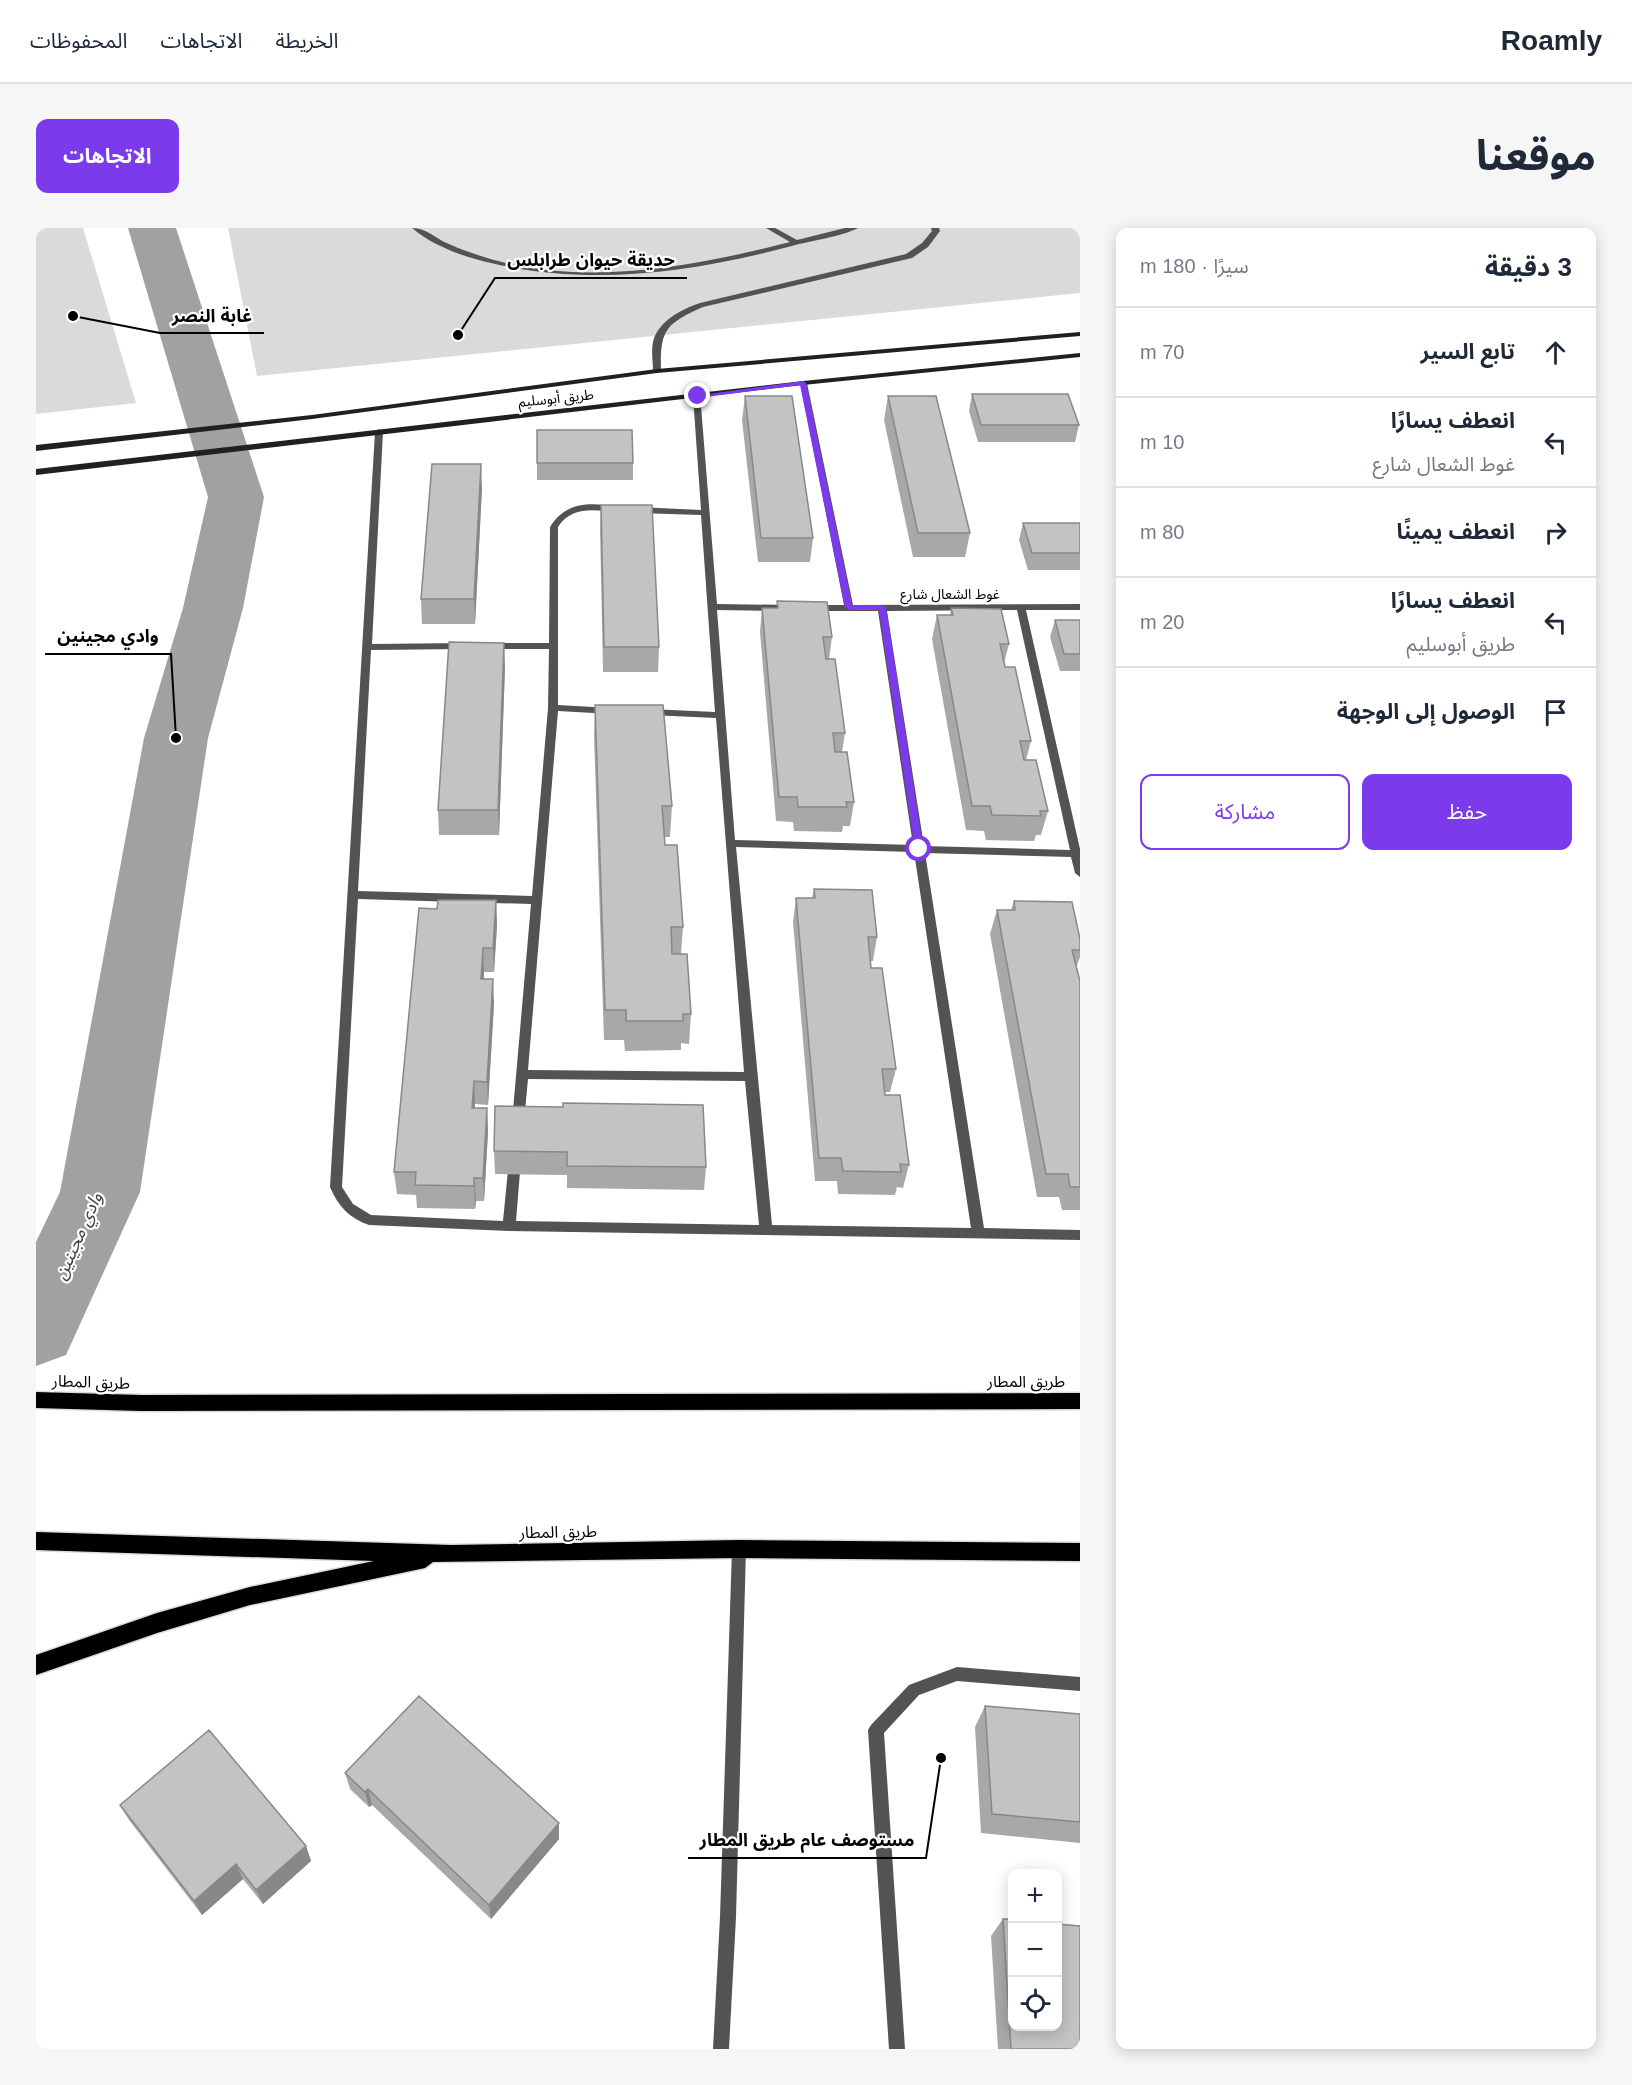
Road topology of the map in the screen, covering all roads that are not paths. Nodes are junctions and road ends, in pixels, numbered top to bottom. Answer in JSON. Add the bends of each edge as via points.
{"nodes":[{"id":1,"x":416,"y":228,"type":"edge"},
{"id":2,"x":770,"y":228,"type":"edge"},
{"id":3,"x":854,"y":228,"type":"edge"},
{"id":4,"x":935,"y":228,"type":"edge"},
{"id":5,"x":795,"y":242,"type":"junction"},
{"id":6,"x":1080,"y":334,"type":"edge"},
{"id":7,"x":1080,"y":355,"type":"edge"},
{"id":8,"x":657,"y":371,"type":"junction"},
{"id":9,"x":803,"y":383,"type":"junction"},
{"id":10,"x":698,"y":396,"type":"junction"},
{"id":11,"x":379,"y":432,"type":"junction"},
{"id":12,"x":36,"y":448,"type":"edge"},
{"id":13,"x":36,"y":472,"type":"edge"},
{"id":14,"x":706,"y":513,"type":"junction"},
{"id":15,"x":713,"y":607,"type":"junction"},
{"id":16,"x":882,"y":607,"type":"junction"},
{"id":17,"x":849,"y":608,"type":"junction"},
{"id":18,"x":1021,"y":608,"type":"junction"},
{"id":19,"x":1080,"y":608,"type":"edge"},
{"id":20,"x":553,"y":646,"type":"junction"},
{"id":21,"x":367,"y":647,"type":"junction"},
{"id":22,"x":553,"y":708,"type":"junction"},
{"id":23,"x":620,"y":711,"type":"edge"},
{"id":24,"x":642,"y":712,"type":"edge"},
{"id":25,"x":721,"y":715,"type":"junction"},
{"id":26,"x":730,"y":843,"type":"junction"},
{"id":27,"x":919,"y":849,"type":"junction"},
{"id":28,"x":1076,"y":854,"type":"junction"},
{"id":29,"x":1080,"y":873,"type":"edge"},
{"id":30,"x":353,"y":895,"type":"junction"},
{"id":31,"x":537,"y":900,"type":"junction"},
{"id":32,"x":522,"y":1074,"type":"junction"},
{"id":33,"x":749,"y":1077,"type":"junction"},
{"id":34,"x":509,"y":1226,"type":"junction"},
{"id":35,"x":766,"y":1230,"type":"junction"},
{"id":36,"x":978,"y":1233,"type":"junction"},
{"id":37,"x":1080,"y":1235,"type":"edge"},
{"id":38,"x":36,"y":1400,"type":"edge"},
{"id":39,"x":1080,"y":1401,"type":"edge"},
{"id":40,"x":45,"y":1541,"type":"edge"},
{"id":41,"x":739,"y":1548,"type":"junction"},
{"id":42,"x":1080,"y":1552,"type":"edge"},
{"id":43,"x":451,"y":1554,"type":"junction"},
{"id":44,"x":36,"y":1665,"type":"edge"},
{"id":45,"x":1080,"y":1684,"type":"edge"},
{"id":46,"x":721,"y":2049,"type":"edge"},
{"id":47,"x":897,"y":2049,"type":"edge"}],
"edges":[{"from":1,"to":5,"type":"street","via":[[431,239],[485,260],[541,272],[695,266]]},
{"from":2,"to":5,"type":"street"},
{"from":3,"to":5,"type":"street"},
{"from":4,"to":8,"type":"street","via":[[926,245],[909,256],[681,313],[656,341]]},
{"from":6,"to":8,"type":"main road","name":"طريق أبوسليم"},
{"from":7,"to":9,"type":"main road","name":"طريق أبوسليم"},
{"from":8,"to":12,"type":"main road","name":"طريق أبوسليم","via":[[312,417]]},
{"from":9,"to":10,"type":"main road","name":"طريق أبوسليم"},
{"from":9,"to":17,"type":"street"},
{"from":10,"to":11,"type":"main road","name":"طريق أبوسليم"},
{"from":10,"to":14,"type":"street"},
{"from":11,"to":13,"type":"main road","name":"طريق أبوسليم"},
{"from":11,"to":21,"type":"street"},
{"from":14,"to":15,"type":"street"},
{"from":14,"to":20,"type":"street","via":[[577,507],[559,516],[554,527]]},
{"from":15,"to":17,"type":"street","name":"غوط الشعال شارع"},
{"from":15,"to":25,"type":"street"},
{"from":16,"to":17,"type":"street","name":"غوط الشعال شارع"},
{"from":16,"to":18,"type":"street","name":"غوط الشعال شارع"},
{"from":16,"to":27,"type":"street"},
{"from":18,"to":19,"type":"street","name":"غوط الشعال شارع"},
{"from":18,"to":28,"type":"street"},
{"from":20,"to":21,"type":"street"},
{"from":20,"to":22,"type":"street"},
{"from":21,"to":30,"type":"street"},
{"from":22,"to":23,"type":"street"},
{"from":22,"to":31,"type":"street"},
{"from":24,"to":25,"type":"street"},
{"from":25,"to":26,"type":"street"},
{"from":26,"to":27,"type":"street"},
{"from":26,"to":33,"type":"street"},
{"from":27,"to":28,"type":"street"},
{"from":27,"to":36,"type":"street"},
{"from":28,"to":29,"type":"street"},
{"from":30,"to":31,"type":"street"},
{"from":30,"to":34,"type":"street","via":[[336,1188],[341,1202],[369,1220]]},
{"from":31,"to":32,"type":"street"},
{"from":32,"to":33,"type":"street"},
{"from":32,"to":34,"type":"street"},
{"from":33,"to":35,"type":"street"},
{"from":34,"to":35,"type":"street"},
{"from":35,"to":36,"type":"street"},
{"from":36,"to":37,"type":"street"},
{"from":38,"to":39,"type":"highway","name":"طريق المطار"},
{"from":40,"to":43,"type":"highway","name":"طريق المطار"},
{"from":41,"to":42,"type":"highway","name":"طريق المطار"},
{"from":41,"to":43,"type":"highway","name":"طريق المطار"},
{"from":41,"to":46,"type":"street"},
{"from":43,"to":44,"type":"highway","via":[[250,1596]]},
{"from":45,"to":47,"type":"street","via":[[957,1674],[914,1690],[876,1730]]}]}
